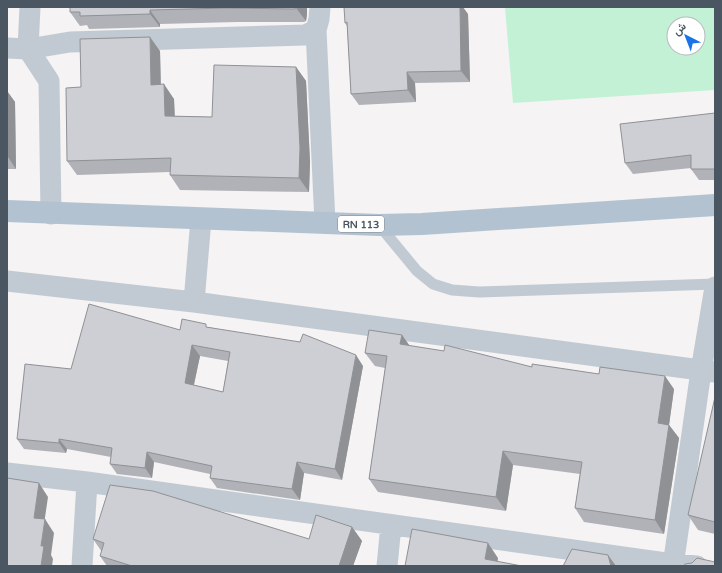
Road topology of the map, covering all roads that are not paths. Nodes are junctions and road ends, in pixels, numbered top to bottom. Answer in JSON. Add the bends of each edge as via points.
{"nodes":[{"id":1,"x":30,"y":7,"type":"edge"},
{"id":2,"x":320,"y":7,"type":"edge"},
{"id":3,"x":316,"y":30,"type":"junction"},
{"id":4,"x":7,"y":48,"type":"edge"},
{"id":5,"x":28,"y":49,"type":"junction"},
{"id":6,"x":715,"y":205,"type":"edge"},
{"id":7,"x":7,"y":211,"type":"edge"},
{"id":8,"x":51,"y":214,"type":"junction"},
{"id":9,"x":201,"y":219,"type":"junction"},
{"id":10,"x":325,"y":223,"type":"junction"},
{"id":11,"x":379,"y":225,"type":"junction"},
{"id":12,"x":7,"y":281,"type":"edge"},
{"id":13,"x":715,"y":284,"type":"edge"},
{"id":14,"x":715,"y":287,"type":"edge"},
{"id":15,"x":194,"y":302,"type":"junction"},
{"id":16,"x":708,"y":371,"type":"edge"},
{"id":17,"x":7,"y":472,"type":"edge"},
{"id":18,"x":87,"y":482,"type":"junction"},
{"id":19,"x":391,"y":525,"type":"junction"},
{"id":20,"x":673,"y":565,"type":"edge"},
{"id":21,"x":82,"y":566,"type":"edge"},
{"id":22,"x":387,"y":566,"type":"edge"},
{"id":23,"x":697,"y":566,"type":"edge"}],
"edges":[{"from":1,"to":5,"type":"street"},
{"from":2,"to":3,"type":"street"},
{"from":3,"to":5,"type":"street","via":[[305,35],[70,42]]},
{"from":3,"to":10,"type":"street"},
{"from":4,"to":5,"type":"street"},
{"from":5,"to":8,"type":"street","via":[[49,81]]},
{"from":6,"to":11,"type":"main road","number":"RN 113"},
{"from":7,"to":8,"type":"main road","number":"RN 113"},
{"from":8,"to":9,"type":"main road","number":"RN 113"},
{"from":9,"to":10,"type":"main road","number":"RN 113"},
{"from":9,"to":15,"type":"street"},
{"from":10,"to":11,"type":"main road","number":"RN 113"},
{"from":11,"to":13,"type":"lane","via":[[417,271],[433,284],[452,290],[479,292]]},
{"from":12,"to":15,"type":"street"},
{"from":14,"to":16,"type":"street"},
{"from":15,"to":16,"type":"street"},
{"from":16,"to":20,"type":"street"},
{"from":17,"to":18,"type":"street"},
{"from":18,"to":19,"type":"street"},
{"from":18,"to":21,"type":"street"},
{"from":19,"to":20,"type":"street"},
{"from":19,"to":22,"type":"street"},
{"from":20,"to":23,"type":"street"}]}
